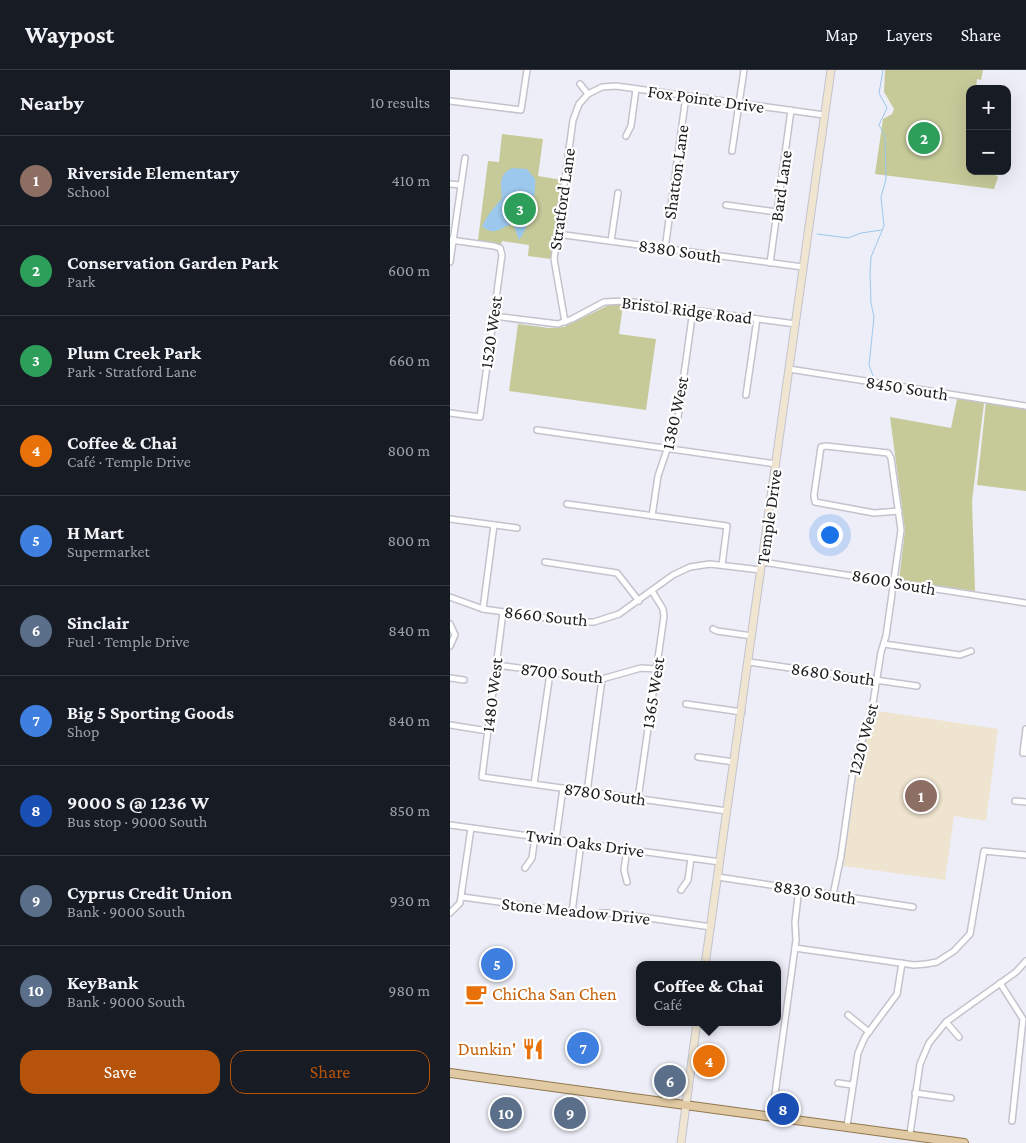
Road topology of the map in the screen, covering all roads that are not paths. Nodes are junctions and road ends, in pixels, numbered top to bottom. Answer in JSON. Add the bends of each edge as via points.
{"nodes":[{"id":1,"x":527,"y":70,"type":"edge"},
{"id":2,"x":744,"y":70,"type":"edge"},
{"id":3,"x":831,"y":70,"type":"edge"},
{"id":4,"x":580,"y":84,"type":"dead end"},
{"id":5,"x":636,"y":89,"type":"junction"},
{"id":6,"x":588,"y":94,"type":"junction"},
{"id":7,"x":686,"y":96,"type":"junction"},
{"id":8,"x":450,"y":101,"type":"edge"},
{"id":9,"x":739,"y":103,"type":"junction"},
{"id":10,"x":791,"y":110,"type":"junction"},
{"id":11,"x":824,"y":115,"type":"junction"},
{"id":12,"x":626,"y":136,"type":"dead end"},
{"id":13,"x":732,"y":150,"type":"dead end"},
{"id":14,"x":465,"y":158,"type":"dead end"},
{"id":15,"x":450,"y":184,"type":"edge"},
{"id":16,"x":461,"y":185,"type":"junction"},
{"id":17,"x":618,"y":193,"type":"dead end"},
{"id":18,"x":726,"y":205,"type":"dead end"},
{"id":19,"x":777,"y":212,"type":"junction"},
{"id":20,"x":557,"y":234,"type":"junction"},
{"id":21,"x":452,"y":240,"type":"edge"},
{"id":22,"x":611,"y":241,"type":"junction"},
{"id":23,"x":665,"y":248,"type":"junction"},
{"id":24,"x":450,"y":262,"type":"edge"},
{"id":25,"x":770,"y":263,"type":"junction"},
{"id":26,"x":803,"y":267,"type":"junction"},
{"id":27,"x":693,"y":310,"type":"junction"},
{"id":28,"x":493,"y":316,"type":"junction"},
{"id":29,"x":756,"y":319,"type":"junction"},
{"id":30,"x":566,"y":322,"type":"junction"},
{"id":31,"x":796,"y":324,"type":"junction"},
{"id":32,"x":789,"y":369,"type":"junction"},
{"id":33,"x":746,"y":395,"type":"dead end"},
{"id":34,"x":1026,"y":406,"type":"edge"},
{"id":35,"x":450,"y":413,"type":"edge"},
{"id":36,"x":537,"y":430,"type":"dead end"},
{"id":37,"x":667,"y":448,"type":"junction"},
{"id":38,"x":776,"y":464,"type":"junction"},
{"id":39,"x":566,"y":504,"type":"dead end"},
{"id":40,"x":899,"y":511,"type":"junction"},
{"id":41,"x":652,"y":516,"type":"junction"},
{"id":42,"x":450,"y":519,"type":"edge"},
{"id":43,"x":494,"y":525,"type":"junction"},
{"id":44,"x":517,"y":528,"type":"dead end"},
{"id":45,"x":545,"y":562,"type":"dead end"},
{"id":46,"x":722,"y":565,"type":"junction"},
{"id":47,"x":762,"y":566,"type":"junction"},
{"id":48,"x":894,"y":583,"type":"junction"},
{"id":49,"x":652,"y":590,"type":"junction"},
{"id":50,"x":450,"y":597,"type":"edge"},
{"id":51,"x":639,"y":601,"type":"junction"},
{"id":52,"x":1026,"y":603,"type":"edge"},
{"id":53,"x":483,"y":609,"type":"junction"},
{"id":54,"x":503,"y":612,"type":"junction"},
{"id":55,"x":450,"y":624,"type":"edge"},
{"id":56,"x":714,"y":629,"type":"dead end"},
{"id":57,"x":752,"y":636,"type":"junction"},
{"id":58,"x":884,"y":644,"type":"junction"},
{"id":59,"x":450,"y":646,"type":"edge"},
{"id":60,"x":971,"y":651,"type":"dead end"},
{"id":61,"x":748,"y":662,"type":"junction"},
{"id":62,"x":496,"y":665,"type":"junction"},
{"id":63,"x":657,"y":669,"type":"junction"},
{"id":64,"x":550,"y":673,"type":"junction"},
{"id":65,"x":450,"y":678,"type":"edge"},
{"id":66,"x":602,"y":679,"type":"junction"},
{"id":67,"x":464,"y":680,"type":"dead end"},
{"id":68,"x":877,"y":680,"type":"junction"},
{"id":69,"x":917,"y":686,"type":"dead end"},
{"id":70,"x":686,"y":704,"type":"dead end"},
{"id":71,"x":742,"y":712,"type":"junction"},
{"id":72,"x":450,"y":725,"type":"edge"},
{"id":73,"x":1026,"y":729,"type":"edge"},
{"id":74,"x":488,"y":731,"type":"junction"},
{"id":75,"x":1026,"y":753,"type":"edge"},
{"id":76,"x":698,"y":757,"type":"dead end"},
{"id":77,"x":734,"y":762,"type":"junction"},
{"id":78,"x":482,"y":777,"type":"joint"},
{"id":79,"x":534,"y":784,"type":"junction"},
{"id":80,"x":563,"y":788,"type":"junction"},
{"id":81,"x":587,"y":792,"type":"junction"},
{"id":82,"x":638,"y":799,"type":"junction"},
{"id":83,"x":1015,"y":801,"type":"dead end"},
{"id":84,"x":1026,"y":802,"type":"edge"},
{"id":85,"x":728,"y":811,"type":"junction"},
{"id":86,"x":450,"y":824,"type":"edge"},
{"id":87,"x":471,"y":828,"type":"junction"},
{"id":88,"x":535,"y":836,"type":"junction"},
{"id":89,"x":556,"y":839,"type":"junction"},
{"id":90,"x":581,"y":843,"type":"junction"},
{"id":91,"x":627,"y":849,"type":"junction"},
{"id":92,"x":1026,"y":855,"type":"edge"},
{"id":93,"x":691,"y":858,"type":"junction"},
{"id":94,"x":720,"y":862,"type":"junction"},
{"id":95,"x":526,"y":868,"type":"dead end"},
{"id":96,"x":718,"y":877,"type":"junction"},
{"id":97,"x":627,"y":882,"type":"dead end"},
{"id":98,"x":799,"y":888,"type":"junction"},
{"id":99,"x":681,"y":890,"type":"dead end"},
{"id":100,"x":833,"y":895,"type":"junction"},
{"id":101,"x":462,"y":897,"type":"junction"},
{"id":102,"x":913,"y":906,"type":"dead end"},
{"id":103,"x":572,"y":912,"type":"junction"},
{"id":104,"x":450,"y":913,"type":"edge"},
{"id":105,"x":710,"y":927,"type":"junction"},
{"id":106,"x":795,"y":948,"type":"junction"},
{"id":107,"x":706,"y":961,"type":"edge"},
{"id":108,"x":1026,"y":961,"type":"edge"},
{"id":109,"x":902,"y":963,"type":"junction"},
{"id":110,"x":1000,"y":983,"type":"junction"},
{"id":111,"x":848,"y":1015,"type":"dead end"},
{"id":112,"x":946,"y":1022,"type":"junction"},
{"id":113,"x":696,"y":1026,"type":"edge"},
{"id":114,"x":869,"y":1032,"type":"junction"},
{"id":115,"x":959,"y":1037,"type":"dead end"},
{"id":116,"x":450,"y":1074,"type":"edge"},
{"id":117,"x":838,"y":1083,"type":"dead end"},
{"id":118,"x":852,"y":1085,"type":"junction"},
{"id":119,"x":915,"y":1093,"type":"junction"},
{"id":120,"x":951,"y":1098,"type":"dead end"},
{"id":121,"x":686,"y":1105,"type":"junction"},
{"id":122,"x":772,"y":1116,"type":"junction"},
{"id":123,"x":1012,"y":1121,"type":"dead end"},
{"id":124,"x":847,"y":1126,"type":"junction"},
{"id":125,"x":910,"y":1134,"type":"junction"},
{"id":126,"x":681,"y":1143,"type":"edge"},
{"id":127,"x":960,"y":1143,"type":"edge"}],
"edges":[{"from":1,"to":8,"type":"street","via":[[521,110]]},
{"from":2,"to":9,"type":"street"},
{"from":3,"to":11,"type":"street","name":"Temple Drive"},
{"from":4,"to":6,"type":"street"},
{"from":5,"to":6,"type":"street","name":"Fox Pointe Drive","via":[[610,86]]},
{"from":5,"to":7,"type":"street","name":"Fox Pointe Drive"},
{"from":5,"to":12,"type":"street","via":[[631,126]]},
{"from":6,"to":20,"type":"street","name":"Stratford Lane","via":[[579,104],[573,120]]},
{"from":7,"to":9,"type":"street","name":"Fox Pointe Drive"},
{"from":7,"to":23,"type":"street","name":"Shatton Lane"},
{"from":9,"to":10,"type":"street","name":"Fox Pointe Drive"},
{"from":9,"to":13,"type":"street"},
{"from":10,"to":11,"type":"street","name":"Fox Pointe Drive"},
{"from":10,"to":19,"type":"street","name":"Bard Lane"},
{"from":11,"to":26,"type":"street","name":"Temple Drive"},
{"from":14,"to":16,"type":"street"},
{"from":15,"to":16,"type":"street"},
{"from":16,"to":21,"type":"street"},
{"from":17,"to":22,"type":"street"},
{"from":18,"to":19,"type":"street"},
{"from":19,"to":25,"type":"street","name":"Bard Lane"},
{"from":20,"to":22,"type":"street","name":"8380 South"},
{"from":20,"to":30,"type":"street","name":"Stratford Lane","via":[[554,264]]},
{"from":21,"to":24,"type":"street"},
{"from":21,"to":28,"type":"street","name":"1520 West","via":[[500,248],[502,255]]},
{"from":22,"to":23,"type":"street","name":"8380 South"},
{"from":23,"to":25,"type":"street","name":"8380 South"},
{"from":25,"to":26,"type":"street","name":"8380 South"},
{"from":26,"to":31,"type":"street","name":"Temple Drive"},
{"from":27,"to":29,"type":"street","name":"Bristol Ridge Road"},
{"from":27,"to":30,"type":"street","name":"Bristol Ridge Road","via":[[613,301],[597,304]]},
{"from":27,"to":37,"type":"street","name":"1380 West","via":[[678,417]]},
{"from":28,"to":30,"type":"street","name":"Bristol Ridge Road","via":[[546,324]]},
{"from":28,"to":35,"type":"street","name":"1520 West","via":[[480,417]]},
{"from":29,"to":31,"type":"street","name":"Bristol Ridge Road"},
{"from":29,"to":33,"type":"street"},
{"from":31,"to":32,"type":"street","name":"Temple Drive"},
{"from":32,"to":34,"type":"street","name":"8450 South"},
{"from":32,"to":38,"type":"street","name":"Temple Drive"},
{"from":36,"to":37,"type":"street"},
{"from":37,"to":38,"type":"street"},
{"from":37,"to":41,"type":"street","name":"1380 West","via":[[658,476]]},
{"from":38,"to":47,"type":"street","name":"Temple Drive"},
{"from":39,"to":41,"type":"street"},
{"from":40,"to":40,"type":"street","name":"1220 West","via":[[888,453],[821,447],[814,501],[874,513]]},
{"from":40,"to":48,"type":"street","name":"1220 West","via":[[900,541]]},
{"from":41,"to":46,"type":"street","via":[[727,526]]},
{"from":42,"to":43,"type":"street"},
{"from":43,"to":44,"type":"street"},
{"from":43,"to":53,"type":"street"},
{"from":45,"to":51,"type":"street","via":[[617,572]]},
{"from":46,"to":47,"type":"street","name":"8600 South"},
{"from":46,"to":49,"type":"street","name":"8660 South","via":[[690,566]]},
{"from":47,"to":48,"type":"street","name":"8600 South"},
{"from":47,"to":57,"type":"street","name":"Temple Drive"},
{"from":48,"to":52,"type":"street","name":"8600 South"},
{"from":48,"to":58,"type":"street","name":"1220 West"},
{"from":49,"to":51,"type":"street","name":"8660 South"},
{"from":49,"to":63,"type":"street","name":"1365 West","via":[[664,616]]},
{"from":50,"to":53,"type":"street","name":"8660 South"},
{"from":51,"to":54,"type":"street","name":"8660 South","via":[[619,614],[594,622]]},
{"from":53,"to":54,"type":"street","name":"8660 South"},
{"from":54,"to":62,"type":"street","name":"1480 West"},
{"from":55,"to":59,"type":"street","via":[[455,635]]},
{"from":56,"to":57,"type":"street"},
{"from":57,"to":61,"type":"street","name":"Temple Drive"},
{"from":58,"to":60,"type":"street","via":[[960,655]]},
{"from":58,"to":68,"type":"street","name":"1220 West"},
{"from":61,"to":68,"type":"street","name":"8680 South"},
{"from":61,"to":71,"type":"street","name":"Temple Drive"},
{"from":62,"to":64,"type":"street","name":"8700 South"},
{"from":62,"to":74,"type":"street","name":"1480 West"},
{"from":63,"to":66,"type":"street","name":"8700 South","via":[[641,668]]},
{"from":63,"to":82,"type":"street","name":"1365 West"},
{"from":64,"to":66,"type":"street","name":"8700 South"},
{"from":64,"to":79,"type":"street"},
{"from":65,"to":67,"type":"street"},
{"from":66,"to":81,"type":"street"},
{"from":68,"to":69,"type":"street","name":"8680 South"},
{"from":68,"to":100,"type":"street","name":"1220 West","via":[[870,721],[854,763]]},
{"from":70,"to":71,"type":"street"},
{"from":71,"to":77,"type":"street","name":"Temple Drive"},
{"from":72,"to":74,"type":"street"},
{"from":73,"to":75,"type":"street","via":[[1023,753]]},
{"from":74,"to":78,"type":"street","name":"1480 West"},
{"from":76,"to":77,"type":"street"},
{"from":77,"to":85,"type":"street","name":"Temple Drive"},
{"from":78,"to":79,"type":"street","name":"8780 South"},
{"from":79,"to":80,"type":"street","name":"8780 South"},
{"from":80,"to":81,"type":"street","name":"8780 South"},
{"from":80,"to":89,"type":"street"},
{"from":81,"to":82,"type":"street","name":"8780 South"},
{"from":82,"to":85,"type":"street","name":"8780 South"},
{"from":83,"to":84,"type":"street"},
{"from":85,"to":94,"type":"street","name":"Temple Drive"},
{"from":86,"to":87,"type":"street","name":"Twin Oaks Drive"},
{"from":87,"to":88,"type":"street","name":"Twin Oaks Drive"},
{"from":87,"to":101,"type":"street"},
{"from":88,"to":89,"type":"street","name":"Twin Oaks Drive"},
{"from":88,"to":95,"type":"street","via":[[532,858]]},
{"from":89,"to":90,"type":"street","name":"Twin Oaks Drive"},
{"from":90,"to":91,"type":"street","name":"Twin Oaks Drive"},
{"from":90,"to":103,"type":"street"},
{"from":91,"to":93,"type":"street","name":"Twin Oaks Drive"},
{"from":91,"to":97,"type":"street","via":[[624,870]]},
{"from":92,"to":109,"type":"street","via":[[984,851],[972,927],[967,939],[937,962]]},
{"from":93,"to":94,"type":"street","name":"Twin Oaks Drive"},
{"from":93,"to":99,"type":"street","via":[[688,880]]},
{"from":94,"to":96,"type":"street","name":"Temple Drive"},
{"from":96,"to":98,"type":"street","name":"8830 South"},
{"from":96,"to":105,"type":"street","name":"Temple Drive"},
{"from":98,"to":100,"type":"street","name":"8830 South"},
{"from":98,"to":106,"type":"street"},
{"from":100,"to":102,"type":"street","name":"8830 South"},
{"from":101,"to":103,"type":"street","name":"Stone Meadow Drive"},
{"from":101,"to":104,"type":"street","via":[[457,908]]},
{"from":103,"to":105,"type":"street","name":"Stone Meadow Drive","via":[[614,914]]},
{"from":105,"to":107,"type":"street","name":"Temple Drive"},
{"from":106,"to":109,"type":"street"},
{"from":106,"to":122,"type":"street"},
{"from":108,"to":110,"type":"street"},
{"from":109,"to":114,"type":"street","via":[[897,994]]},
{"from":110,"to":112,"type":"street"},
{"from":110,"to":123,"type":"street","via":[[1022,1019]]},
{"from":111,"to":114,"type":"street"},
{"from":112,"to":115,"type":"street"},
{"from":112,"to":119,"type":"street","via":[[924,1054]]},
{"from":113,"to":121,"type":"street"},
{"from":114,"to":118,"type":"street","via":[[858,1053]]},
{"from":116,"to":121,"type":"main road"},
{"from":117,"to":118,"type":"street"},
{"from":118,"to":124,"type":"street"},
{"from":119,"to":120,"type":"street"},
{"from":119,"to":125,"type":"street"},
{"from":121,"to":122,"type":"main road"},
{"from":121,"to":126,"type":"street"},
{"from":122,"to":124,"type":"main road"},
{"from":124,"to":125,"type":"main road"},
{"from":125,"to":127,"type":"main road"}]}
